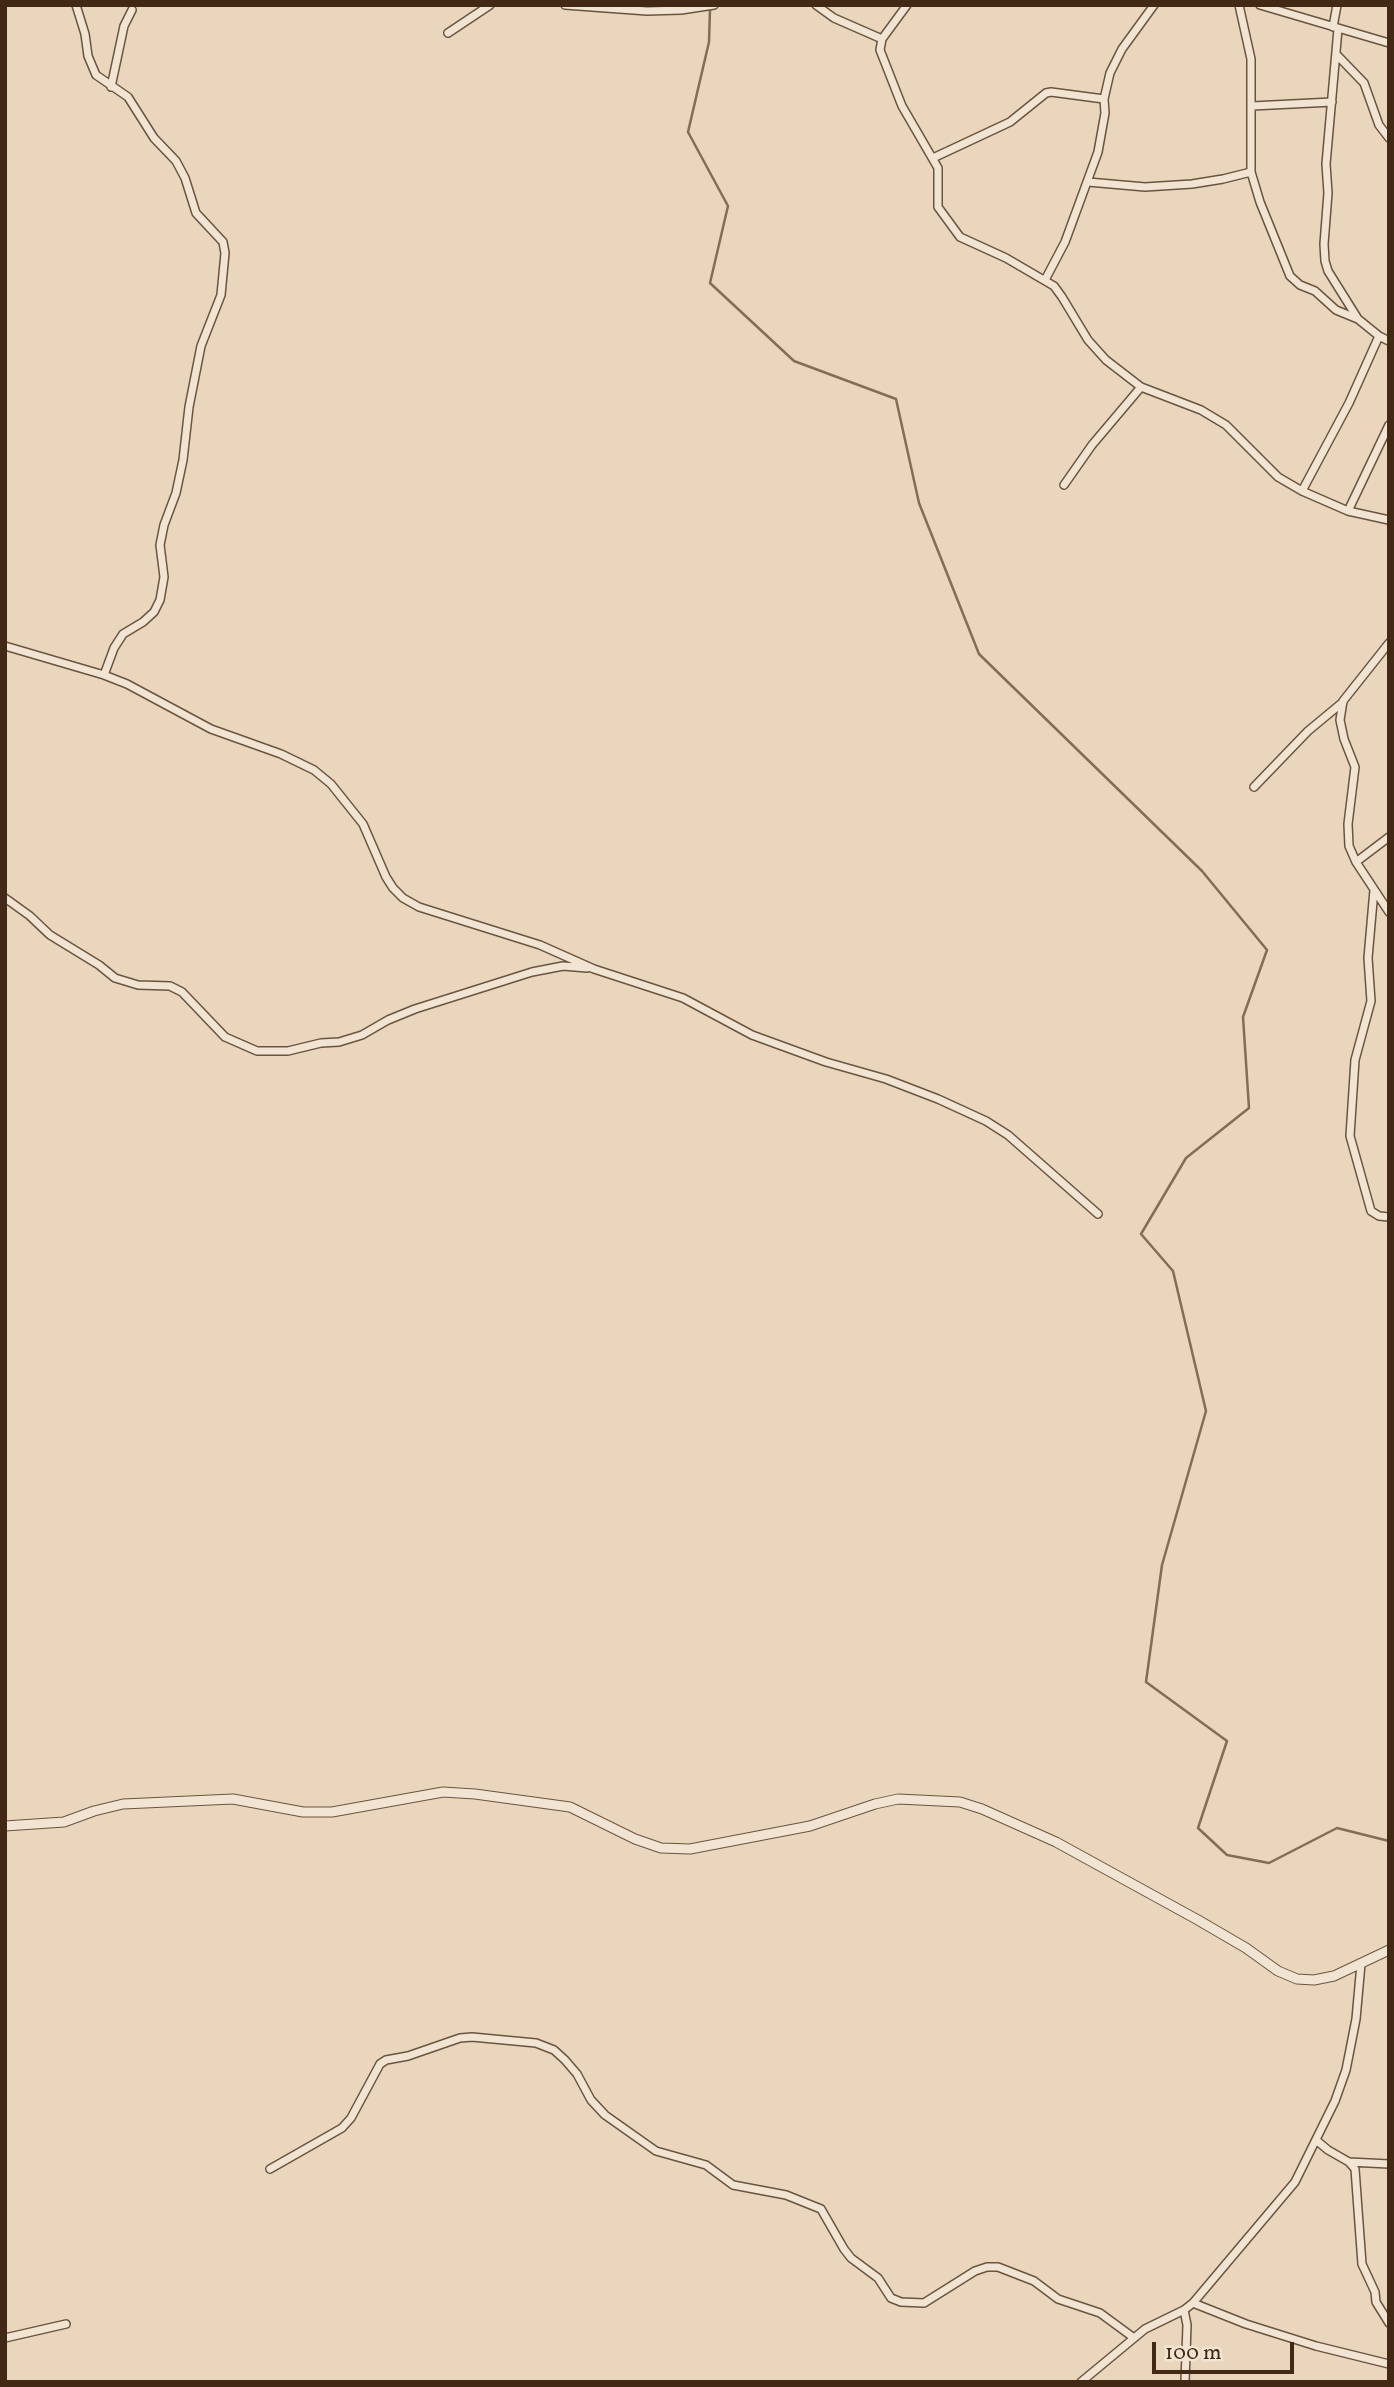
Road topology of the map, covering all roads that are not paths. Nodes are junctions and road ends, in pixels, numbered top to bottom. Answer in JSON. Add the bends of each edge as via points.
{"nodes":[{"id":1,"x":76,"y":5,"type":"edge"},
{"id":2,"x":490,"y":5,"type":"edge"},
{"id":3,"x":565,"y":5,"type":"edge"},
{"id":4,"x":714,"y":5,"type":"edge"},
{"id":5,"x":816,"y":5,"type":"edge"},
{"id":6,"x":907,"y":5,"type":"edge"},
{"id":7,"x":1154,"y":5,"type":"edge"},
{"id":8,"x":1239,"y":5,"type":"edge"},
{"id":9,"x":1260,"y":5,"type":"edge"},
{"id":10,"x":1338,"y":5,"type":"edge"},
{"id":11,"x":620,"y":6,"type":"edge"},
{"id":12,"x":132,"y":10,"type":"dead end"},
{"id":13,"x":1335,"y":28,"type":"junction"},
{"id":14,"x":448,"y":33,"type":"dead end"},
{"id":15,"x":882,"y":39,"type":"junction"},
{"id":16,"x":1389,"y":43,"type":"edge"},
{"id":17,"x":1336,"y":54,"type":"junction"},
{"id":18,"x":111,"y":87,"type":"junction"},
{"id":19,"x":1104,"y":99,"type":"junction"},
{"id":20,"x":1332,"y":103,"type":"junction"},
{"id":21,"x":1252,"y":106,"type":"junction"},
{"id":22,"x":1389,"y":138,"type":"edge"},
{"id":23,"x":933,"y":158,"type":"junction"},
{"id":24,"x":1251,"y":172,"type":"junction"},
{"id":25,"x":1088,"y":182,"type":"junction"},
{"id":26,"x":1045,"y":279,"type":"junction"},
{"id":27,"x":1358,"y":319,"type":"junction"},
{"id":28,"x":1379,"y":336,"type":"junction"},
{"id":29,"x":1389,"y":341,"type":"edge"},
{"id":30,"x":1141,"y":387,"type":"junction"},
{"id":31,"x":1389,"y":425,"type":"edge"},
{"id":32,"x":1064,"y":485,"type":"dead end"},
{"id":33,"x":1303,"y":491,"type":"junction"},
{"id":34,"x":1348,"y":511,"type":"junction"},
{"id":35,"x":1389,"y":520,"type":"edge"},
{"id":36,"x":1389,"y":643,"type":"edge"},
{"id":37,"x":5,"y":646,"type":"edge"},
{"id":38,"x":104,"y":675,"type":"junction"},
{"id":39,"x":1343,"y":701,"type":"junction"},
{"id":40,"x":1254,"y":787,"type":"dead end"},
{"id":41,"x":1389,"y":837,"type":"edge"},
{"id":42,"x":1356,"y":862,"type":"junction"},
{"id":43,"x":1374,"y":890,"type":"junction"},
{"id":44,"x":5,"y":898,"type":"edge"},
{"id":45,"x":1389,"y":912,"type":"edge"},
{"id":46,"x":594,"y":969,"type":"junction"},
{"id":47,"x":1098,"y":1214,"type":"dead end"},
{"id":48,"x":1389,"y":1217,"type":"edge"},
{"id":49,"x":5,"y":1826,"type":"edge"},
{"id":50,"x":1389,"y":1950,"type":"edge"},
{"id":51,"x":1361,"y":1964,"type":"junction"},
{"id":52,"x":1316,"y":2140,"type":"junction"},
{"id":53,"x":1349,"y":2162,"type":"junction"},
{"id":54,"x":1389,"y":2164,"type":"edge"},
{"id":55,"x":270,"y":2169,"type":"dead end"},
{"id":56,"x":1193,"y":2303,"type":"junction"},
{"id":57,"x":1184,"y":2310,"type":"junction"},
{"id":58,"x":1389,"y":2323,"type":"edge"},
{"id":59,"x":66,"y":2324,"type":"dead end"},
{"id":60,"x":5,"y":2338,"type":"edge"},
{"id":61,"x":1134,"y":2338,"type":"junction"},
{"id":62,"x":1389,"y":2364,"type":"edge"},
{"id":63,"x":1081,"y":2382,"type":"edge"},
{"id":64,"x":1185,"y":2382,"type":"edge"}],
"edges":[{"from":1,"to":18,"type":"street","via":[[92,68]]},
{"from":2,"to":14,"type":"street"},
{"from":3,"to":11,"type":"street"},
{"from":4,"to":11,"type":"street","via":[[647,11]]},
{"from":5,"to":15,"type":"street"},
{"from":6,"to":15,"type":"street"},
{"from":7,"to":19,"type":"street","via":[[1122,49]]},
{"from":8,"to":21,"type":"street","via":[[1251,59]]},
{"from":9,"to":13,"type":"street"},
{"from":10,"to":13,"type":"street"},
{"from":12,"to":18,"type":"street","via":[[124,26]]},
{"from":13,"to":16,"type":"street"},
{"from":13,"to":17,"type":"street"},
{"from":15,"to":23,"type":"street","via":[[880,50],[894,90]]},
{"from":17,"to":20,"type":"street"},
{"from":17,"to":22,"type":"street","via":[[1364,83],[1379,125]]},
{"from":18,"to":38,"type":"street","via":[[128,97],[179,166],[196,213],[223,243],[225,253],[221,295],[201,346],[176,494],[160,545],[164,577],[160,600],[144,622],[123,634]]},
{"from":19,"to":23,"type":"street","via":[[1046,93],[1010,122]]},
{"from":19,"to":25,"type":"street","via":[[1101,137]]},
{"from":20,"to":21,"type":"street"},
{"from":20,"to":27,"type":"street","via":[[1324,255],[1328,271]]},
{"from":21,"to":24,"type":"street"},
{"from":23,"to":26,"type":"street","via":[[938,207],[960,237]]},
{"from":24,"to":25,"type":"street","via":[[1192,184],[1145,187]]},
{"from":24,"to":27,"type":"street","via":[[1290,276],[1336,310]]},
{"from":25,"to":26,"type":"street"},
{"from":26,"to":30,"type":"street","via":[[1059,291],[1088,340]]},
{"from":27,"to":28,"type":"street"},
{"from":28,"to":29,"type":"street"},
{"from":28,"to":33,"type":"street"},
{"from":30,"to":32,"type":"street"},
{"from":30,"to":33,"type":"street","via":[[1226,425],[1278,477]]},
{"from":31,"to":34,"type":"street"},
{"from":33,"to":34,"type":"street"},
{"from":34,"to":35,"type":"street"},
{"from":36,"to":39,"type":"street"},
{"from":37,"to":38,"type":"street"},
{"from":38,"to":46,"type":"street","via":[[211,729],[314,769],[363,824],[386,877],[403,898],[442,916],[540,945]]},
{"from":39,"to":40,"type":"street"},
{"from":39,"to":42,"type":"street","via":[[1341,730],[1355,767],[1348,824],[1349,846]]},
{"from":41,"to":42,"type":"street"},
{"from":42,"to":43,"type":"street"},
{"from":43,"to":45,"type":"street"},
{"from":43,"to":48,"type":"street","via":[[1368,958],[1371,1001],[1355,1060],[1350,1136],[1371,1211]]},
{"from":44,"to":46,"type":"street","via":[[115,978],[182,992],[225,1038],[257,1051],[288,1051],[362,1035],[415,1009],[540,970],[563,966]]},
{"from":46,"to":47,"type":"street","via":[[683,998],[752,1035],[886,1079],[986,1121],[1040,1161]]},
{"from":49,"to":51,"type":"street","via":[[64,1822],[123,1804],[233,1800],[332,1812],[454,1793],[570,1807],[635,1839],[661,1848],[690,1849],[810,1826],[898,1799],[960,1802],[1056,1842],[1297,1979],[1334,1976]]},
{"from":50,"to":51,"type":"street"},
{"from":51,"to":52,"type":"street","via":[[1346,2070]]},
{"from":52,"to":53,"type":"street"},
{"from":52,"to":56,"type":"street","via":[[1295,2182]]},
{"from":53,"to":54,"type":"street"},
{"from":53,"to":58,"type":"street","via":[[1357,2177],[1362,2264]]},
{"from":55,"to":61,"type":"street","via":[[342,2128],[386,2060],[460,2038],[536,2043],[565,2060],[605,2115],[656,2151],[706,2165],[733,2185],[786,2195],[821,2210],[851,2258],[878,2278],[891,2298],[924,2303],[975,2271],[998,2267],[1034,2281],[1058,2299],[1100,2313]]},
{"from":56,"to":57,"type":"street"},
{"from":56,"to":62,"type":"street","via":[[1316,2346]]},
{"from":57,"to":61,"type":"street"},
{"from":57,"to":64,"type":"street"},
{"from":59,"to":60,"type":"street"},
{"from":61,"to":63,"type":"street"}]}
